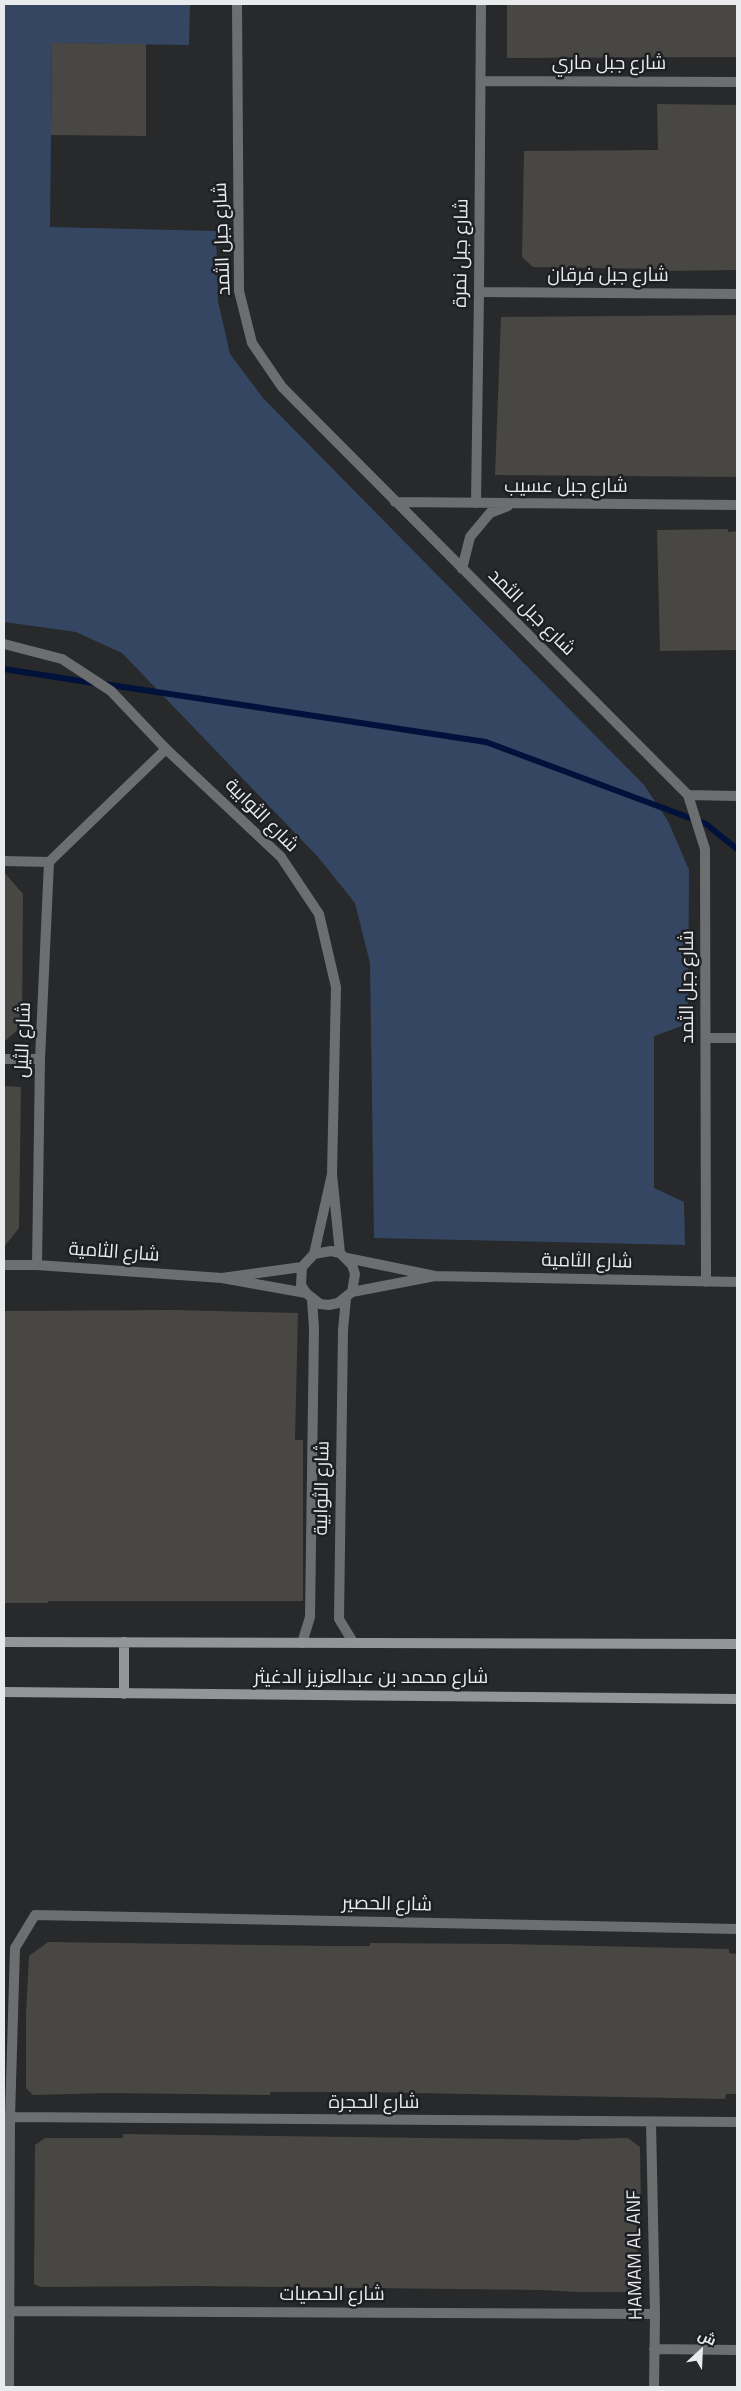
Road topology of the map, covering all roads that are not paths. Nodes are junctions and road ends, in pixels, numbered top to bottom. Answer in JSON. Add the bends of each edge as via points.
{"nodes":[{"id":1,"x":237,"y":4,"type":"edge"},
{"id":2,"x":481,"y":4,"type":"edge"},
{"id":3,"x":480,"y":81,"type":"junction"},
{"id":4,"x":737,"y":82,"type":"edge"},
{"id":5,"x":479,"y":292,"type":"junction"},
{"id":6,"x":737,"y":294,"type":"edge"},
{"id":7,"x":395,"y":502,"type":"junction"},
{"id":8,"x":476,"y":503,"type":"junction"},
{"id":9,"x":514,"y":504,"type":"junction"},
{"id":10,"x":737,"y":505,"type":"edge"},
{"id":11,"x":462,"y":569,"type":"junction"},
{"id":12,"x":4,"y":644,"type":"edge"},
{"id":13,"x":166,"y":749,"type":"junction"},
{"id":14,"x":688,"y":795,"type":"junction"},
{"id":15,"x":737,"y":796,"type":"edge"},
{"id":16,"x":4,"y":861,"type":"edge"},
{"id":17,"x":49,"y":862,"type":"junction"},
{"id":18,"x":706,"y":1038,"type":"junction"},
{"id":19,"x":737,"y":1038,"type":"edge"},
{"id":20,"x":4,"y":1059,"type":"edge"},
{"id":21,"x":40,"y":1059,"type":"junction"},
{"id":22,"x":332,"y":1174,"type":"junction"},
{"id":23,"x":314,"y":1254,"type":"junction"},
{"id":24,"x":343,"y":1256,"type":"junction"},
{"id":25,"x":4,"y":1265,"type":"edge"},
{"id":26,"x":37,"y":1266,"type":"junction"},
{"id":27,"x":302,"y":1267,"type":"junction"},
{"id":28,"x":435,"y":1276,"type":"junction"},
{"id":29,"x":222,"y":1278,"type":"junction"},
{"id":30,"x":706,"y":1282,"type":"junction"},
{"id":31,"x":737,"y":1282,"type":"edge"},
{"id":32,"x":349,"y":1295,"type":"junction"},
{"id":33,"x":309,"y":1297,"type":"junction"},
{"id":34,"x":4,"y":1642,"type":"edge"},
{"id":35,"x":124,"y":1642,"type":"junction"},
{"id":36,"x":353,"y":1642,"type":"junction"},
{"id":37,"x":302,"y":1643,"type":"junction"},
{"id":38,"x":737,"y":1644,"type":"edge"},
{"id":39,"x":4,"y":1692,"type":"edge"},
{"id":40,"x":124,"y":1694,"type":"junction"},
{"id":41,"x":737,"y":1698,"type":"edge"},
{"id":42,"x":737,"y":1929,"type":"edge"},
{"id":43,"x":10,"y":2117,"type":"junction"},
{"id":44,"x":651,"y":2122,"type":"junction"},
{"id":45,"x":737,"y":2122,"type":"edge"},
{"id":46,"x":9,"y":2311,"type":"junction"},
{"id":47,"x":655,"y":2314,"type":"junction"},
{"id":48,"x":654,"y":2349,"type":"junction"},
{"id":49,"x":737,"y":2350,"type":"edge"},
{"id":50,"x":10,"y":2387,"type":"edge"},
{"id":51,"x":654,"y":2387,"type":"edge"}],
"edges":[{"from":1,"to":7,"type":"street","name":"شارع جبل الثمد","via":[[239,290],[252,343],[282,387]]},
{"from":2,"to":3,"type":"street","name":"شارع جبل نمرة"},
{"from":3,"to":4,"type":"street","name":"شارع جبل ماري"},
{"from":3,"to":5,"type":"street","name":"شارع جبل نمرة"},
{"from":5,"to":6,"type":"street","name":"شارع جبل فرقان"},
{"from":5,"to":8,"type":"street","name":"شارع جبل نمرة"},
{"from":7,"to":8,"type":"street","name":"شارع جبل عسيب"},
{"from":7,"to":11,"type":"street","name":"شارع جبل الثمد"},
{"from":8,"to":9,"type":"street","name":"شارع جبل عسيب"},
{"from":9,"to":10,"type":"street","name":"شارع جبل عسيب"},
{"from":9,"to":11,"type":"street","via":[[490,513],[470,536]]},
{"from":11,"to":14,"type":"street","name":"شارع جبل الثمد"},
{"from":12,"to":13,"type":"street","name":"شارع الثوابية","via":[[62,660],[111,691]]},
{"from":13,"to":17,"type":"street"},
{"from":13,"to":22,"type":"street","name":"شارع الثوابية","via":[[281,857],[319,914],[336,987]]},
{"from":14,"to":15,"type":"street"},
{"from":14,"to":18,"type":"street","name":"شارع جبل الثمد","via":[[705,849]]},
{"from":16,"to":17,"type":"street"},
{"from":17,"to":21,"type":"street","name":"شارع الثيل"},
{"from":18,"to":19,"type":"street"},
{"from":18,"to":30,"type":"street","name":"شارع جبل الثمد"},
{"from":20,"to":21,"type":"street"},
{"from":21,"to":26,"type":"street","name":"شارع الثيل"},
{"from":22,"to":23,"type":"street"},
{"from":22,"to":24,"type":"street"},
{"from":23,"to":24,"type":"street","via":[[331,1251]]},
{"from":23,"to":27,"type":"street"},
{"from":24,"to":28,"type":"street"},
{"from":24,"to":32,"type":"street","via":[[355,1274]]},
{"from":25,"to":26,"type":"street","name":"شارع الثامية"},
{"from":26,"to":29,"type":"street","name":"شارع الثامية"},
{"from":27,"to":29,"type":"street"},
{"from":27,"to":33,"type":"street","via":[[301,1285]]},
{"from":28,"to":30,"type":"street","name":"شارع الثامية"},
{"from":28,"to":32,"type":"street"},
{"from":29,"to":33,"type":"street"},
{"from":30,"to":31,"type":"street","name":"شارع الثامية"},
{"from":32,"to":33,"type":"street","via":[[338,1304],[329,1305]]},
{"from":32,"to":36,"type":"street","name":"شارع الثوابية","via":[[343,1330],[339,1619]]},
{"from":33,"to":37,"type":"street","name":"شارع الثوابية","via":[[314,1328],[310,1617]]},
{"from":34,"to":35,"type":"street","name":"شارع محمد بن عبدالعزيز الدغيثر"},
{"from":35,"to":37,"type":"street","name":"شارع محمد بن عبدالعزيز الدغيثر"},
{"from":35,"to":40,"type":"street"},
{"from":36,"to":37,"type":"street","name":"شارع محمد بن عبدالعزيز الدغيثر"},
{"from":36,"to":38,"type":"street","name":"شارع محمد بن عبدالعزيز الدغيثر"},
{"from":39,"to":40,"type":"street","name":"شارع محمد بن عبدالعزيز الدغيثر"},
{"from":40,"to":41,"type":"street","name":"شارع محمد بن عبدالعزيز الدغيثر"},
{"from":42,"to":43,"type":"street","name":"شارع الحصير","via":[[36,1915],[15,1948]]},
{"from":43,"to":44,"type":"street","name":"شارع الحجرة"},
{"from":43,"to":46,"type":"street"},
{"from":44,"to":45,"type":"street","name":"شارع الحجرة"},
{"from":44,"to":47,"type":"street","name":"HAMAM AL ANF"},
{"from":46,"to":47,"type":"street","name":"شارع الحصيات"},
{"from":46,"to":50,"type":"street"},
{"from":47,"to":48,"type":"street","name":"HAMAM AL ANF"},
{"from":48,"to":49,"type":"street"},
{"from":48,"to":51,"type":"street","name":"HAMAM AL ANF"}]}
